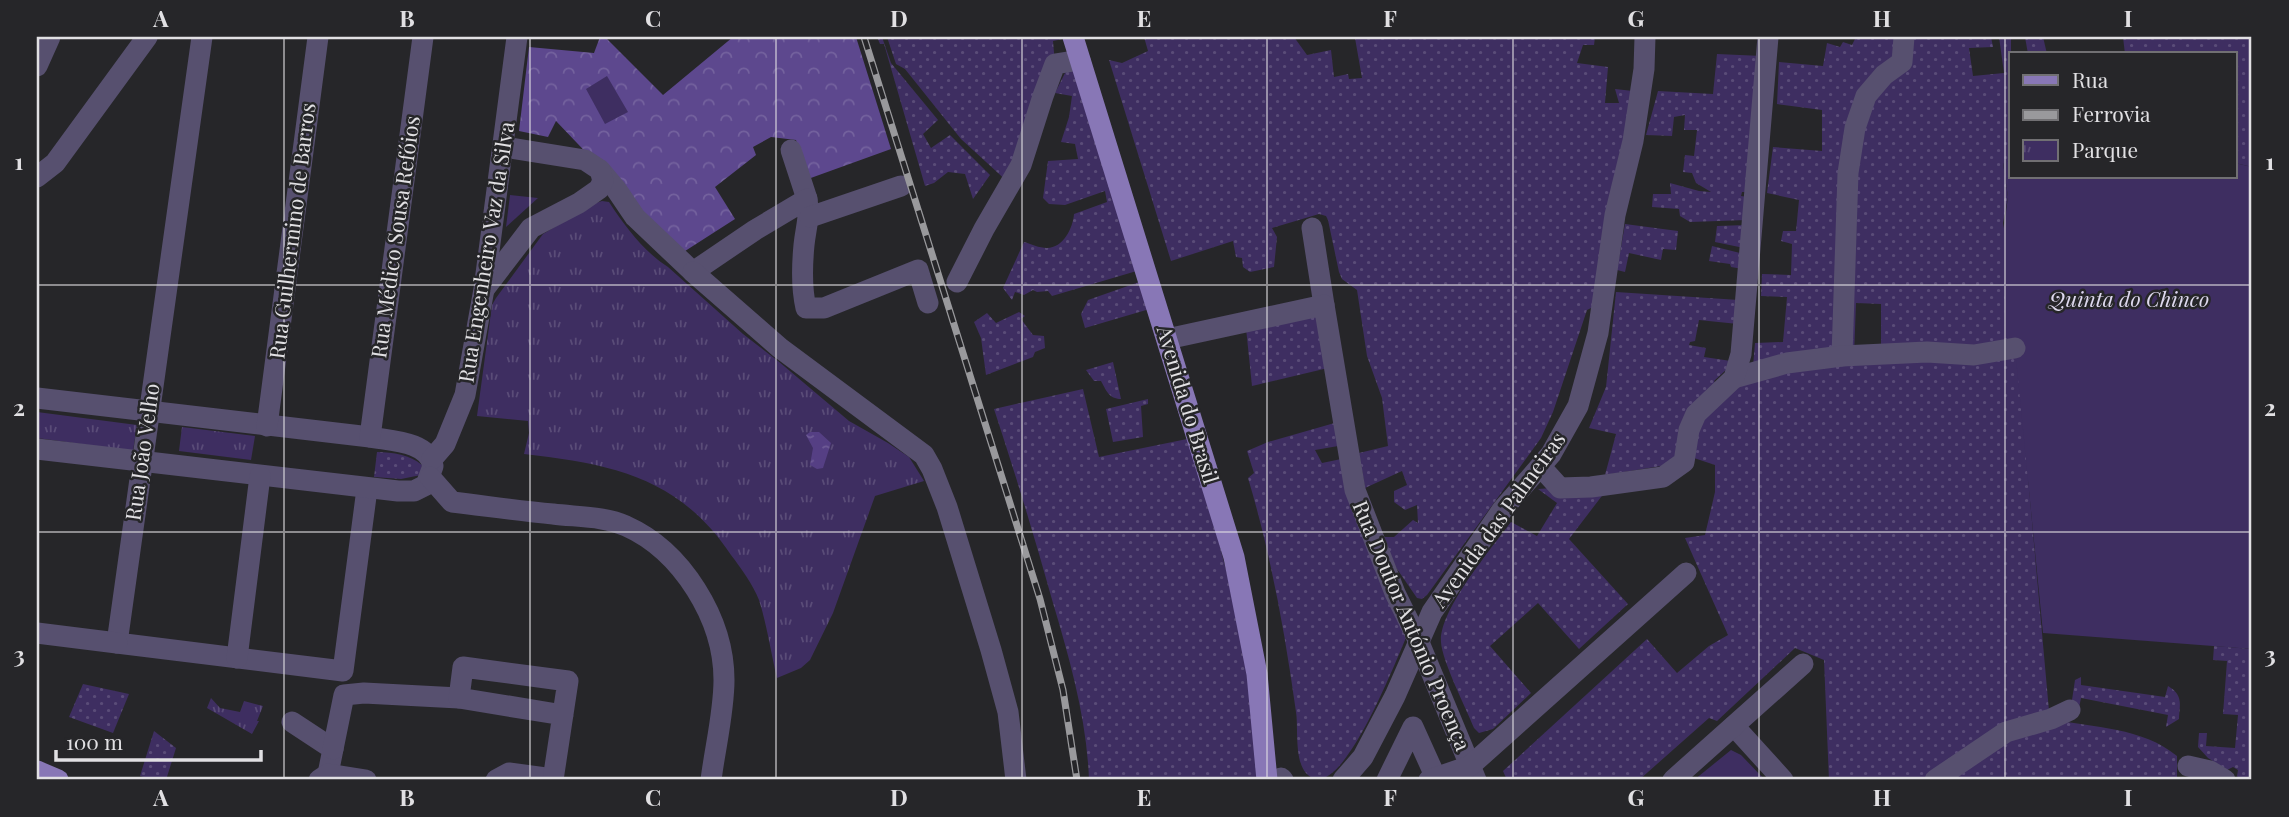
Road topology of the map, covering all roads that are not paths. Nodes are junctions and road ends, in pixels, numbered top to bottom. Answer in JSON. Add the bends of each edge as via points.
{"nodes":[{"id":1,"x":50,"y":37,"type":"edge"},
{"id":2,"x":147,"y":37,"type":"edge"},
{"id":3,"x":202,"y":37,"type":"edge"},
{"id":4,"x":318,"y":37,"type":"edge"},
{"id":5,"x":423,"y":37,"type":"edge"},
{"id":6,"x":517,"y":37,"type":"edge"},
{"id":7,"x":1073,"y":37,"type":"edge"},
{"id":8,"x":1088,"y":37,"type":"edge"},
{"id":9,"x":1644,"y":37,"type":"edge"},
{"id":10,"x":1768,"y":37,"type":"edge"},
{"id":11,"x":1904,"y":37,"type":"edge"},
{"id":12,"x":1080,"y":60,"type":"junction"},
{"id":13,"x":37,"y":66,"type":"edge"},
{"id":14,"x":504,"y":147,"type":"junction"},
{"id":15,"x":791,"y":150,"type":"dead end"},
{"id":16,"x":600,"y":170,"type":"junction"},
{"id":17,"x":37,"y":177,"type":"edge"},
{"id":18,"x":901,"y":186,"type":"dead end"},
{"id":19,"x":808,"y":208,"type":"junction"},
{"id":20,"x":1312,"y":228,"type":"dead end"},
{"id":21,"x":693,"y":272,"type":"junction"},
{"id":22,"x":957,"y":282,"type":"dead end"},
{"id":23,"x":484,"y":289,"type":"junction"},
{"id":24,"x":928,"y":303,"type":"dead end"},
{"id":25,"x":1324,"y":305,"type":"junction"},
{"id":26,"x":1174,"y":338,"type":"junction"},
{"id":27,"x":2015,"y":348,"type":"dead end"},
{"id":28,"x":1842,"y":356,"type":"junction"},
{"id":29,"x":1734,"y":378,"type":"junction"},
{"id":30,"x":37,"y":398,"type":"edge"},
{"id":31,"x":148,"y":412,"type":"junction"},
{"id":32,"x":267,"y":426,"type":"junction"},
{"id":33,"x":370,"y":437,"type":"junction"},
{"id":34,"x":37,"y":449,"type":"edge"},
{"id":35,"x":141,"y":462,"type":"junction"},
{"id":36,"x":1541,"y":467,"type":"junction"},
{"id":37,"x":431,"y":468,"type":"junction"},
{"id":38,"x":260,"y":476,"type":"junction"},
{"id":39,"x":367,"y":489,"type":"junction"},
{"id":40,"x":1686,"y":573,"type":"dead end"},
{"id":41,"x":37,"y":633,"type":"edge"},
{"id":42,"x":1418,"y":640,"type":"junction"},
{"id":43,"x":117,"y":643,"type":"junction"},
{"id":44,"x":237,"y":658,"type":"junction"},
{"id":45,"x":1803,"y":664,"type":"dead end"},
{"id":46,"x":459,"y":698,"type":"junction"},
{"id":47,"x":2070,"y":710,"type":"dead end"},
{"id":48,"x":563,"y":715,"type":"junction"},
{"id":49,"x":292,"y":722,"type":"dead end"},
{"id":50,"x":1734,"y":726,"type":"junction"},
{"id":51,"x":333,"y":749,"type":"junction"},
{"id":52,"x":1363,"y":757,"type":"junction"},
{"id":53,"x":2188,"y":765,"type":"edge"},
{"id":54,"x":37,"y":771,"type":"edge"},
{"id":55,"x":1473,"y":773,"type":"edge"},
{"id":56,"x":323,"y":777,"type":"edge"},
{"id":57,"x":1432,"y":779,"type":"edge"},
{"id":58,"x":58,"y":780,"type":"edge"},
{"id":59,"x":366,"y":780,"type":"edge"},
{"id":60,"x":496,"y":780,"type":"edge"},
{"id":61,"x":553,"y":780,"type":"edge"},
{"id":62,"x":711,"y":780,"type":"edge"},
{"id":63,"x":1016,"y":780,"type":"edge"},
{"id":64,"x":1278,"y":780,"type":"edge"},
{"id":65,"x":1343,"y":780,"type":"edge"},
{"id":66,"x":1387,"y":780,"type":"edge"},
{"id":67,"x":1673,"y":780,"type":"edge"},
{"id":68,"x":1783,"y":780,"type":"edge"},
{"id":69,"x":1935,"y":780,"type":"edge"},
{"id":70,"x":2225,"y":780,"type":"edge"}],
"edges":[{"from":1,"to":13,"type":"street"},
{"from":2,"to":17,"type":"street","via":[[55,163]]},
{"from":3,"to":31,"type":"street","name":"Rua João Velho"},
{"from":4,"to":32,"type":"street","name":"Rua Guilhermino de Barros"},
{"from":5,"to":33,"type":"street","name":"Rua Médico Sousa Refóios"},
{"from":6,"to":14,"type":"street","name":"Rua Engenheiro Vaz da Silva"},
{"from":7,"to":12,"type":"main road","name":"Avenida do Brasil"},
{"from":8,"to":26,"type":"main road","name":"Avenida do Brasil"},
{"from":9,"to":36,"type":"street","name":"Avenida das Palmeiras","via":[[1637,117],[1615,215],[1598,332],[1578,407]]},
{"from":10,"to":29,"type":"street","via":[[1741,354]]},
{"from":11,"to":28,"type":"street","via":[[1902,62],[1866,96],[1855,128],[1848,173]]},
{"from":12,"to":22,"type":"street","via":[[1055,64],[1021,165]]},
{"from":12,"to":26,"type":"main road","name":"Avenida do Brasil"},
{"from":14,"to":16,"type":"street","via":[[585,160]]},
{"from":14,"to":23,"type":"street","name":"Rua Engenheiro Vaz da Silva"},
{"from":15,"to":19,"type":"street"},
{"from":16,"to":21,"type":"street","via":[[635,217]]},
{"from":16,"to":23,"type":"street","via":[[603,181],[599,189],[531,228]]},
{"from":18,"to":19,"type":"street"},
{"from":19,"to":21,"type":"street"},
{"from":19,"to":24,"type":"street","via":[[802,267],[806,308],[824,308],[918,271]]},
{"from":20,"to":25,"type":"street","name":"Rua Doutor António Proença"},
{"from":21,"to":63,"type":"street","via":[[780,348],[924,455],[947,507],[991,650],[1008,712]]},
{"from":23,"to":37,"type":"street","name":"Rua Engenheiro Vaz da Silva","via":[[464,395]]},
{"from":25,"to":26,"type":"street"},
{"from":25,"to":42,"type":"street","name":"Rua Doutor António Proença","via":[[1355,490]]},
{"from":26,"to":64,"type":"main road","name":"Avenida do Brasil","via":[[1248,553],[1272,671]]},
{"from":27,"to":28,"type":"street","via":[[1974,355]]},
{"from":28,"to":29,"type":"street","via":[[1787,363]]},
{"from":29,"to":36,"type":"street","via":[[1696,414],[1684,462],[1663,477],[1560,488]]},
{"from":30,"to":31,"type":"street"},
{"from":31,"to":32,"type":"street"},
{"from":31,"to":35,"type":"street","name":"Rua João Velho"},
{"from":32,"to":33,"type":"street"},
{"from":33,"to":37,"type":"street","via":[[426,451]]},
{"from":34,"to":35,"type":"street"},
{"from":35,"to":38,"type":"street"},
{"from":35,"to":43,"type":"street","name":"Rua João Velho"},
{"from":36,"to":42,"type":"street","name":"Avenida das Palmeiras","via":[[1502,509]]},
{"from":37,"to":39,"type":"street","via":[[426,485],[414,491]]},
{"from":37,"to":62,"type":"street","via":[[452,502],[625,525],[671,558],[694,583],[714,630],[724,680]]},
{"from":38,"to":39,"type":"street"},
{"from":38,"to":44,"type":"street"},
{"from":39,"to":44,"type":"street","via":[[343,671]]},
{"from":40,"to":55,"type":"street"},
{"from":41,"to":43,"type":"street"},
{"from":42,"to":52,"type":"street","name":"Avenida das Palmeiras"},
{"from":42,"to":55,"type":"street","name":"Rua Doutor António Proença"},
{"from":43,"to":44,"type":"street"},
{"from":45,"to":50,"type":"street"},
{"from":46,"to":48,"type":"street"},
{"from":46,"to":48,"type":"street","via":[[463,667],[568,681]]},
{"from":46,"to":51,"type":"street","via":[[344,695]]},
{"from":47,"to":69,"type":"street","via":[[2006,732]]},
{"from":48,"to":61,"type":"street"},
{"from":49,"to":51,"type":"street"},
{"from":50,"to":67,"type":"street"},
{"from":50,"to":68,"type":"street"},
{"from":51,"to":56,"type":"street"},
{"from":52,"to":65,"type":"street","name":"Avenida das Palmeiras"},
{"from":52,"to":66,"type":"street"},
{"from":53,"to":70,"type":"street"},
{"from":54,"to":58,"type":"main road"},
{"from":55,"to":57,"type":"street"},
{"from":56,"to":59,"type":"street"},
{"from":57,"to":66,"type":"street","via":[[1413,727]]},
{"from":60,"to":61,"type":"street","via":[[509,773]]}]}
